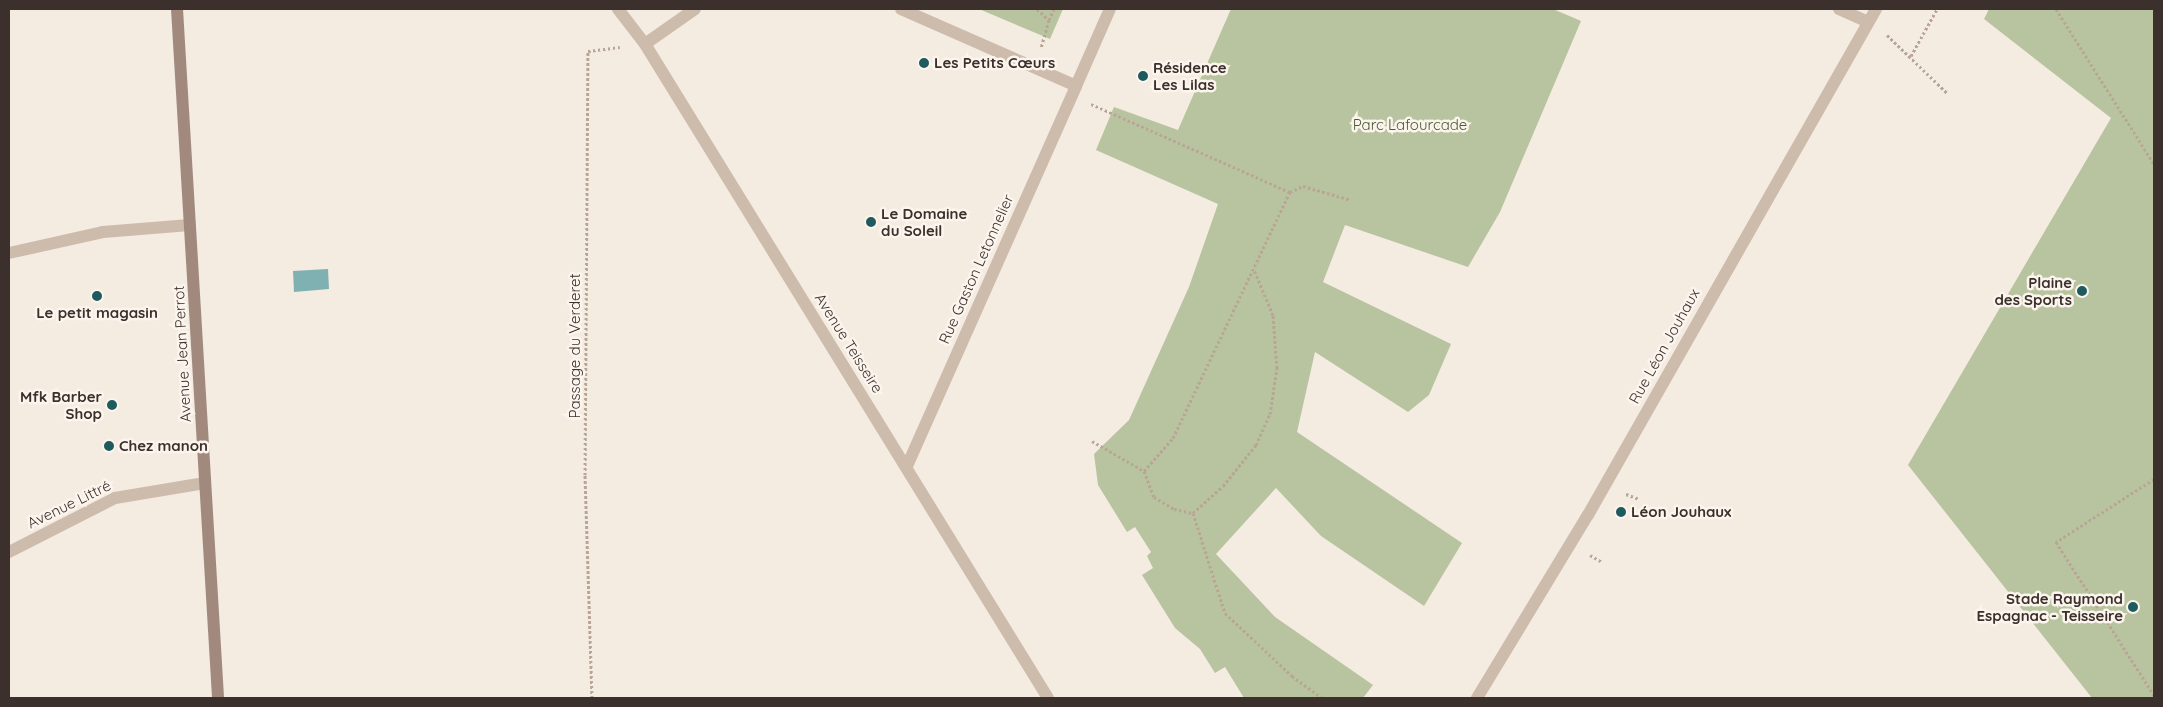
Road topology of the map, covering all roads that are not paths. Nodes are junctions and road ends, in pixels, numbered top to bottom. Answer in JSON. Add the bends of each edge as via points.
{"nodes":[{"id":1,"x":177,"y":9,"type":"edge"},
{"id":2,"x":618,"y":9,"type":"edge"},
{"id":3,"x":695,"y":9,"type":"edge"},
{"id":4,"x":901,"y":9,"type":"edge"},
{"id":5,"x":1110,"y":9,"type":"edge"},
{"id":6,"x":1839,"y":9,"type":"edge"},
{"id":7,"x":1876,"y":9,"type":"edge"},
{"id":8,"x":1868,"y":22,"type":"junction"},
{"id":9,"x":644,"y":44,"type":"junction"},
{"id":10,"x":1076,"y":86,"type":"junction"},
{"id":11,"x":190,"y":226,"type":"junction"},
{"id":12,"x":9,"y":253,"type":"edge"},
{"id":13,"x":906,"y":466,"type":"junction"},
{"id":14,"x":205,"y":483,"type":"junction"},
{"id":15,"x":9,"y":552,"type":"edge"},
{"id":16,"x":218,"y":698,"type":"edge"},
{"id":17,"x":1048,"y":698,"type":"edge"},
{"id":18,"x":1477,"y":698,"type":"edge"}],
"edges":[{"from":1,"to":11,"type":"main road","name":"Avenue Jean Perrot"},
{"from":2,"to":9,"type":"street","name":"Avenue Teisseire"},
{"from":3,"to":9,"type":"street"},
{"from":4,"to":10,"type":"street"},
{"from":5,"to":10,"type":"street","name":"Rue Gaston Letonnelier"},
{"from":6,"to":8,"type":"street"},
{"from":7,"to":8,"type":"street","name":"Rue Léon Jouhaux"},
{"from":8,"to":18,"type":"street","name":"Rue Léon Jouhaux","via":[[1588,514]]},
{"from":9,"to":13,"type":"street","name":"Avenue Teisseire"},
{"from":10,"to":13,"type":"street","name":"Rue Gaston Letonnelier"},
{"from":11,"to":12,"type":"street","via":[[103,232]]},
{"from":11,"to":14,"type":"main road","name":"Avenue Jean Perrot"},
{"from":13,"to":17,"type":"street","name":"Avenue Teisseire"},
{"from":14,"to":15,"type":"street","name":"Avenue Littré","via":[[115,498]]},
{"from":14,"to":16,"type":"main road","name":"Avenue Jean Perrot"}]}
